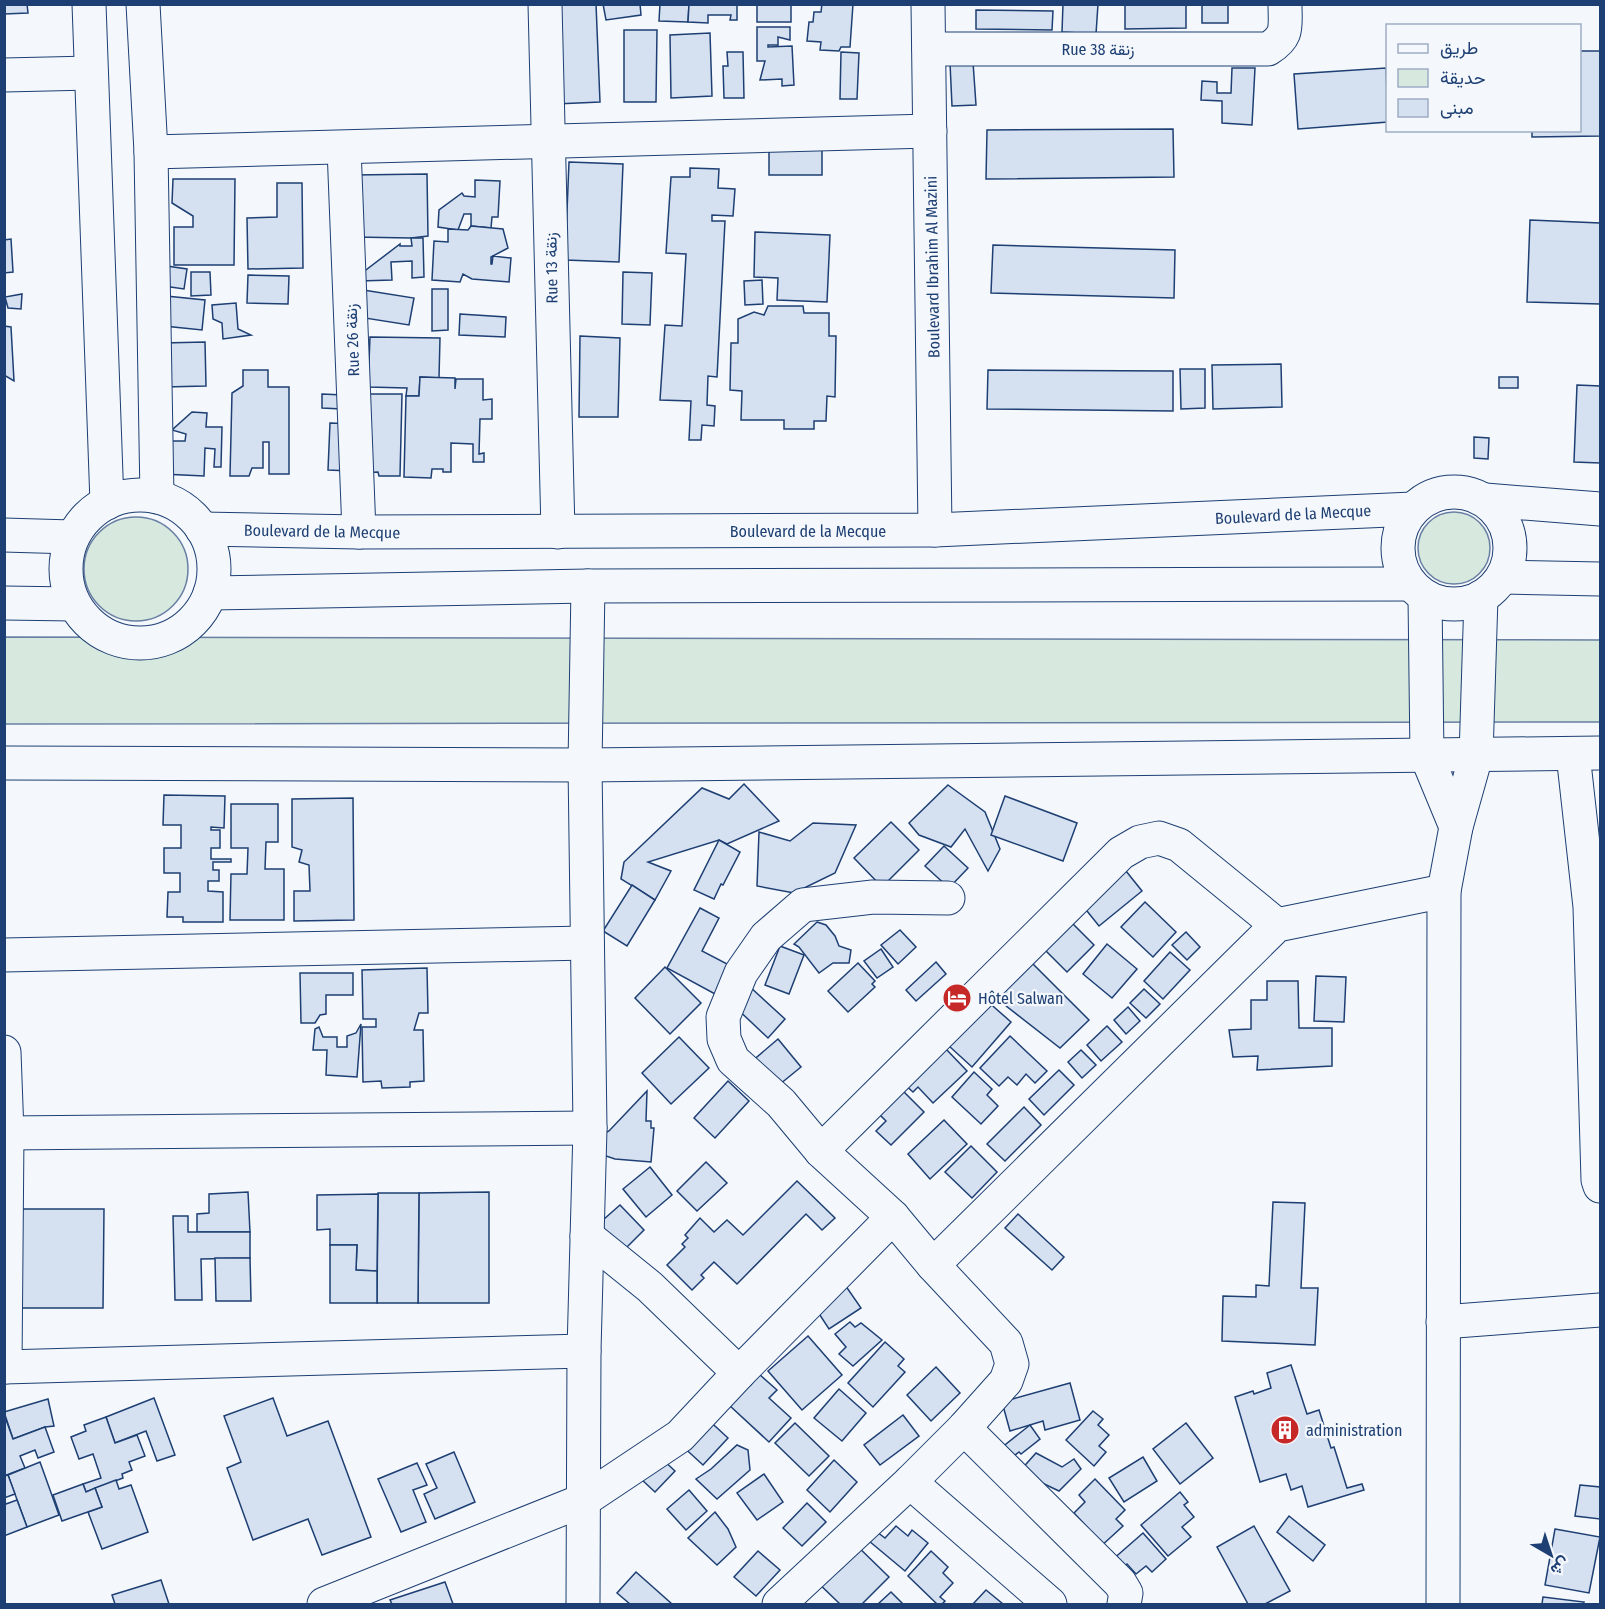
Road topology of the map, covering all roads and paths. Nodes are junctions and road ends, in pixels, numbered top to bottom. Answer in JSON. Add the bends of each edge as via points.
{"nodes":[{"id":1,"x":88,"y":4,"type":"edge"},
{"id":2,"x":143,"y":4,"type":"edge"},
{"id":3,"x":545,"y":4,"type":"edge"},
{"id":4,"x":928,"y":4,"type":"edge"},
{"id":5,"x":1285,"y":4,"type":"edge"},
{"id":6,"x":928,"y":49,"type":"junction"},
{"id":7,"x":92,"y":73,"type":"junction"},
{"id":8,"x":4,"y":75,"type":"edge"},
{"id":9,"x":930,"y":131,"type":"junction"},
{"id":10,"x":548,"y":142,"type":"junction"},
{"id":11,"x":344,"y":148,"type":"junction"},
{"id":12,"x":152,"y":152,"type":"junction"},
{"id":13,"x":157,"y":497,"type":"junction"},
{"id":14,"x":1485,"y":500,"type":"junction"},
{"id":15,"x":107,"y":503,"type":"junction"},
{"id":16,"x":1413,"y":509,"type":"junction"},
{"id":17,"x":1600,"y":509,"type":"edge"},
{"id":18,"x":202,"y":529,"type":"junction"},
{"id":19,"x":935,"y":530,"type":"junction"},
{"id":20,"x":359,"y":532,"type":"junction"},
{"id":21,"x":558,"y":532,"type":"junction"},
{"id":22,"x":4,"y":535,"type":"edge"},
{"id":23,"x":72,"y":537,"type":"junction"},
{"id":24,"x":1600,"y":579,"type":"edge"},
{"id":25,"x":588,"y":586,"type":"junction"},
{"id":26,"x":1492,"y":587,"type":"junction"},
{"id":27,"x":1417,"y":590,"type":"junction"},
{"id":28,"x":210,"y":593,"type":"junction"},
{"id":29,"x":4,"y":603,"type":"edge"},
{"id":30,"x":73,"y":604,"type":"junction"},
{"id":31,"x":1587,"y":754,"type":"edge"},
{"id":32,"x":1476,"y":756,"type":"junction"},
{"id":33,"x":1427,"y":757,"type":"junction"},
{"id":34,"x":4,"y":763,"type":"edge"},
{"id":35,"x":585,"y":765,"type":"junction"},
{"id":36,"x":1456,"y":826,"type":"junction"},
{"id":37,"x":1443,"y":891,"type":"junction"},
{"id":38,"x":948,"y":898,"type":"dead end"},
{"id":39,"x":1276,"y":925,"type":"junction"},
{"id":40,"x":587,"y":943,"type":"junction"},
{"id":41,"x":4,"y":955,"type":"edge"},
{"id":42,"x":4,"y":1052,"type":"edge"},
{"id":43,"x":590,"y":1128,"type":"junction"},
{"id":44,"x":6,"y":1133,"type":"edge"},
{"id":45,"x":821,"y":1151,"type":"junction"},
{"id":46,"x":1600,"y":1186,"type":"edge"},
{"id":47,"x":893,"y":1217,"type":"junction"},
{"id":48,"x":587,"y":1236,"type":"junction"},
{"id":49,"x":933,"y":1265,"type":"junction"},
{"id":50,"x":1600,"y":1310,"type":"edge"},
{"id":51,"x":1443,"y":1322,"type":"junction"},
{"id":52,"x":584,"y":1351,"type":"junction"},
{"id":53,"x":5,"y":1366,"type":"edge"},
{"id":54,"x":739,"y":1373,"type":"junction"},
{"id":55,"x":964,"y":1428,"type":"junction"},
{"id":56,"x":910,"y":1482,"type":"junction"},
{"id":57,"x":584,"y":1500,"type":"junction"},
{"id":58,"x":324,"y":1605,"type":"edge"},
{"id":59,"x":584,"y":1605,"type":"edge"},
{"id":60,"x":779,"y":1605,"type":"edge"},
{"id":61,"x":1050,"y":1605,"type":"edge"},
{"id":62,"x":1124,"y":1605,"type":"edge"},
{"id":63,"x":1443,"y":1605,"type":"edge"}],
"edges":[{"from":1,"to":7,"type":"street"},
{"from":2,"to":12,"type":"street"},
{"from":3,"to":10,"type":"street","name":"Rue 13 زنقة"},
{"from":4,"to":6,"type":"street","name":"Boulevard Ibrahim Al Mazini"},
{"from":5,"to":6,"type":"street","name":"Rue 38 زنقة","via":[[1285,29],[1280,41],[1268,49]]},
{"from":6,"to":9,"type":"street","name":"Boulevard Ibrahim Al Mazini"},
{"from":7,"to":8,"type":"street"},
{"from":7,"to":15,"type":"street"},
{"from":9,"to":10,"type":"street"},
{"from":9,"to":19,"type":"street","name":"Boulevard Ibrahim Al Mazini"},
{"from":10,"to":11,"type":"street"},
{"from":10,"to":21,"type":"street","name":"Rue 13 زنقة"},
{"from":11,"to":12,"type":"street"},
{"from":11,"to":20,"type":"street","name":"Rue 26 زنقة"},
{"from":12,"to":13,"type":"street"},
{"from":13,"to":15,"type":"street","via":[[123,497]]},
{"from":13,"to":18,"type":"street","via":[[175,504]]},
{"from":14,"to":16,"type":"street","via":[[1455,491],[1425,499]]},
{"from":14,"to":17,"type":"street"},
{"from":14,"to":26,"type":"street","via":[[1507,527],[1510,543],[1509,561]]},
{"from":15,"to":23,"type":"street","via":[[81,523]]},
{"from":16,"to":19,"type":"street","name":"Boulevard de la Mecque"},
{"from":16,"to":27,"type":"street","via":[[1403,523],[1397,554],[1401,570]]},
{"from":18,"to":20,"type":"street","name":"Boulevard de la Mecque"},
{"from":18,"to":28,"type":"street","via":[[212,549]]},
{"from":19,"to":21,"type":"street","name":"Boulevard de la Mecque"},
{"from":20,"to":21,"type":"street","name":"Boulevard de la Mecque"},
{"from":22,"to":23,"type":"street"},
{"from":23,"to":30,"type":"street","via":[[66,559],[66,582]]},
{"from":24,"to":26,"type":"street"},
{"from":25,"to":27,"type":"street"},
{"from":25,"to":28,"type":"street"},
{"from":25,"to":35,"type":"street"},
{"from":26,"to":27,"type":"street","via":[[1462,603],[1443,603]]},
{"from":26,"to":32,"type":"street"},
{"from":27,"to":33,"type":"street"},
{"from":28,"to":30,"type":"street","via":[[199,615],[180,632],[157,642],[132,644],[108,638],[88,624]]},
{"from":29,"to":30,"type":"street"},
{"from":31,"to":32,"type":"street"},
{"from":31,"to":46,"type":"street"},
{"from":32,"to":33,"type":"street"},
{"from":32,"to":36,"type":"street"},
{"from":33,"to":35,"type":"street"},
{"from":33,"to":36,"type":"street"},
{"from":34,"to":35,"type":"street"},
{"from":35,"to":40,"type":"street"},
{"from":36,"to":37,"type":"street"},
{"from":37,"to":39,"type":"street"},
{"from":37,"to":51,"type":"street"},
{"from":38,"to":45,"type":"street","via":[[873,897],[803,905],[766,937],[741,973],[723,1017],[724,1039],[733,1060],[781,1103]]},
{"from":39,"to":45,"type":"street","via":[[1179,845],[1159,838],[1140,842],[1121,852]]},
{"from":39,"to":49,"type":"street"},
{"from":40,"to":41,"type":"street"},
{"from":40,"to":43,"type":"street"},
{"from":42,"to":44,"type":"street"},
{"from":43,"to":44,"type":"street"},
{"from":43,"to":48,"type":"street"},
{"from":44,"to":53,"type":"street"},
{"from":45,"to":47,"type":"street"},
{"from":47,"to":49,"type":"street"},
{"from":47,"to":54,"type":"street"},
{"from":48,"to":52,"type":"street"},
{"from":48,"to":54,"type":"street","via":[[650,1287]]},
{"from":49,"to":55,"type":"street","via":[[1006,1343],[1012,1364],[1006,1381]]},
{"from":50,"to":51,"type":"street"},
{"from":51,"to":63,"type":"street"},
{"from":52,"to":53,"type":"street"},
{"from":52,"to":57,"type":"street"},
{"from":54,"to":57,"type":"street","via":[[680,1436]]},
{"from":55,"to":56,"type":"street"},
{"from":55,"to":62,"type":"street","via":[[1120,1582],[1126,1593]]},
{"from":56,"to":60,"type":"street"},
{"from":56,"to":61,"type":"street"},
{"from":57,"to":58,"type":"street"},
{"from":57,"to":59,"type":"street"}]}
